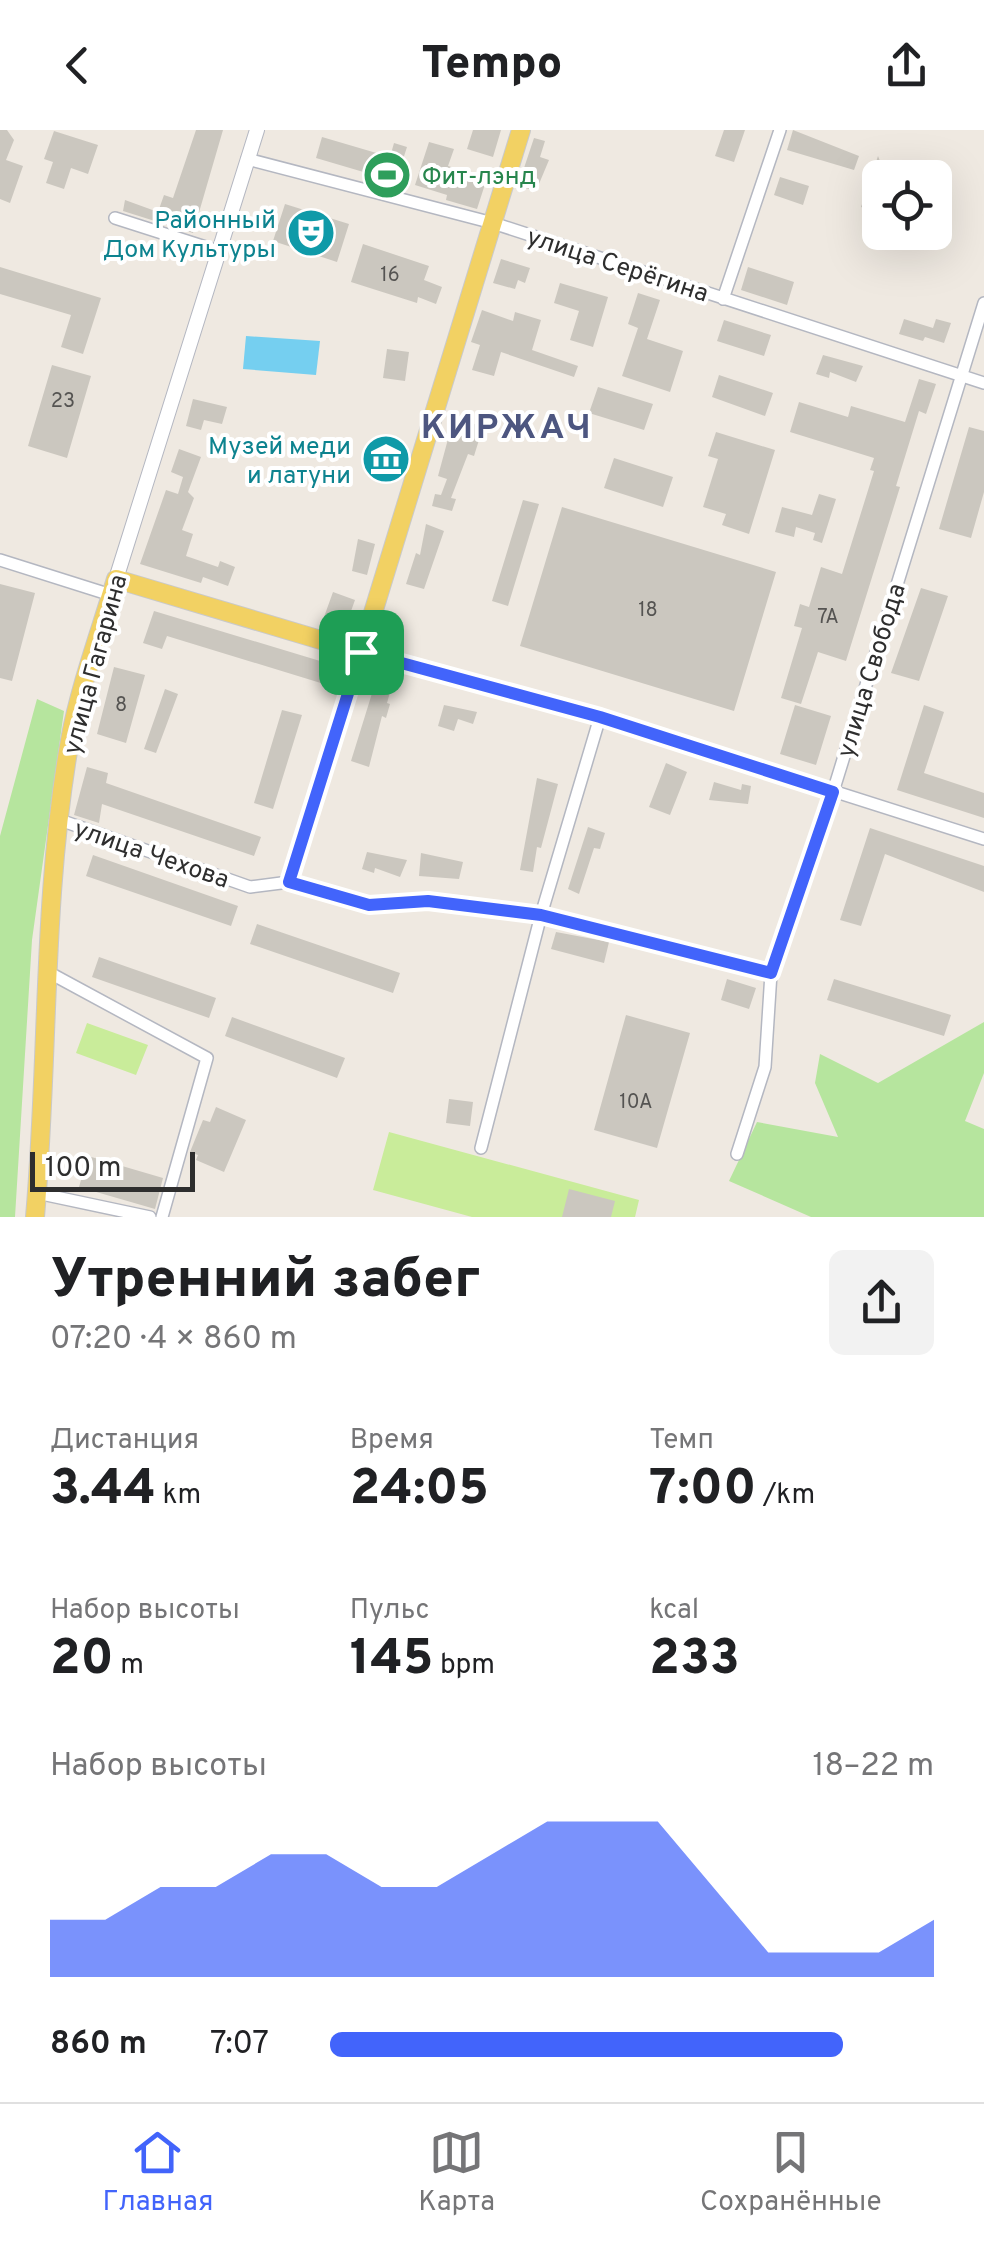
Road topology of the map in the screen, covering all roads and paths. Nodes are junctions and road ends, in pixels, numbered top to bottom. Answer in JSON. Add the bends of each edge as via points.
{"nodes":[{"id":1,"x":257,"y":130,"type":"edge"},
{"id":2,"x":521,"y":130,"type":"edge"},
{"id":3,"x":780,"y":130,"type":"edge"},
{"id":4,"x":248,"y":160,"type":"junction"},
{"id":5,"x":115,"y":218,"type":"dead end"},
{"id":6,"x":493,"y":223,"type":"junction"},
{"id":7,"x":218,"y":251,"type":"junction"},
{"id":8,"x":722,"y":299,"type":"junction"},
{"id":9,"x":984,"y":303,"type":"edge"},
{"id":10,"x":961,"y":376,"type":"junction"},
{"id":11,"x":984,"y":383,"type":"edge"},
{"id":12,"x":0,"y":560,"type":"edge"},
{"id":13,"x":114,"y":588,"type":"junction"},
{"id":14,"x":361,"y":652,"type":"junction"},
{"id":15,"x":600,"y":717,"type":"junction"},
{"id":16,"x":833,"y":792,"type":"junction"},
{"id":17,"x":60,"y":820,"type":"junction"},
{"id":18,"x":984,"y":839,"type":"edge"},
{"id":19,"x":289,"y":882,"type":"junction"},
{"id":20,"x":541,"y":915,"type":"junction"},
{"id":21,"x":48,"y":972,"type":"junction"},
{"id":22,"x":771,"y":973,"type":"junction"},
{"id":23,"x":481,"y":1148,"type":"dead end"},
{"id":24,"x":737,"y":1154,"type":"dead end"},
{"id":25,"x":38,"y":1192,"type":"junction"},
{"id":26,"x":36,"y":1217,"type":"edge"},
{"id":27,"x":150,"y":1217,"type":"edge"},
{"id":28,"x":162,"y":1217,"type":"edge"}],
"edges":[{"from":1,"to":4,"type":"street","name":"улица Гагарина"},
{"from":2,"to":6,"type":"main road"},
{"from":3,"to":8,"type":"street"},
{"from":4,"to":6,"type":"street","name":"улица Серёгина"},
{"from":4,"to":7,"type":"street","name":"улица Гагарина"},
{"from":5,"to":7,"type":"street"},
{"from":6,"to":8,"type":"street","name":"улица Серёгина"},
{"from":6,"to":14,"type":"main road"},
{"from":7,"to":13,"type":"street","name":"улица Гагарина"},
{"from":8,"to":10,"type":"street","name":"улица Серёгина"},
{"from":9,"to":10,"type":"street","name":"улица Свобода"},
{"from":10,"to":11,"type":"street","name":"улица Серёгина"},
{"from":10,"to":16,"type":"street","name":"улица Свобода"},
{"from":12,"to":13,"type":"street"},
{"from":13,"to":14,"type":"main road"},
{"from":13,"to":17,"type":"main road","name":"улица Гагарина","via":[[70,739]]},
{"from":14,"to":15,"type":"street"},
{"from":14,"to":19,"type":"street"},
{"from":15,"to":16,"type":"street"},
{"from":15,"to":20,"type":"street"},
{"from":16,"to":18,"type":"street"},
{"from":16,"to":22,"type":"street","name":"улица Свобода"},
{"from":17,"to":19,"type":"street","name":"улица Чехова","via":[[250,887]]},
{"from":17,"to":21,"type":"main road","name":"улица Гагарина"},
{"from":19,"to":20,"type":"street","name":"улица Чехова","via":[[369,905],[428,901]]},
{"from":20,"to":22,"type":"street","name":"улица Чехова"},
{"from":20,"to":23,"type":"street"},
{"from":21,"to":25,"type":"main road","name":"улица Гагарина"},
{"from":21,"to":28,"type":"street","via":[[207,1058]]},
{"from":22,"to":24,"type":"street","name":"улица Свобода","via":[[765,1066]]},
{"from":25,"to":26,"type":"main road","name":"улица Гагарина"},
{"from":25,"to":27,"type":"street"}]}
